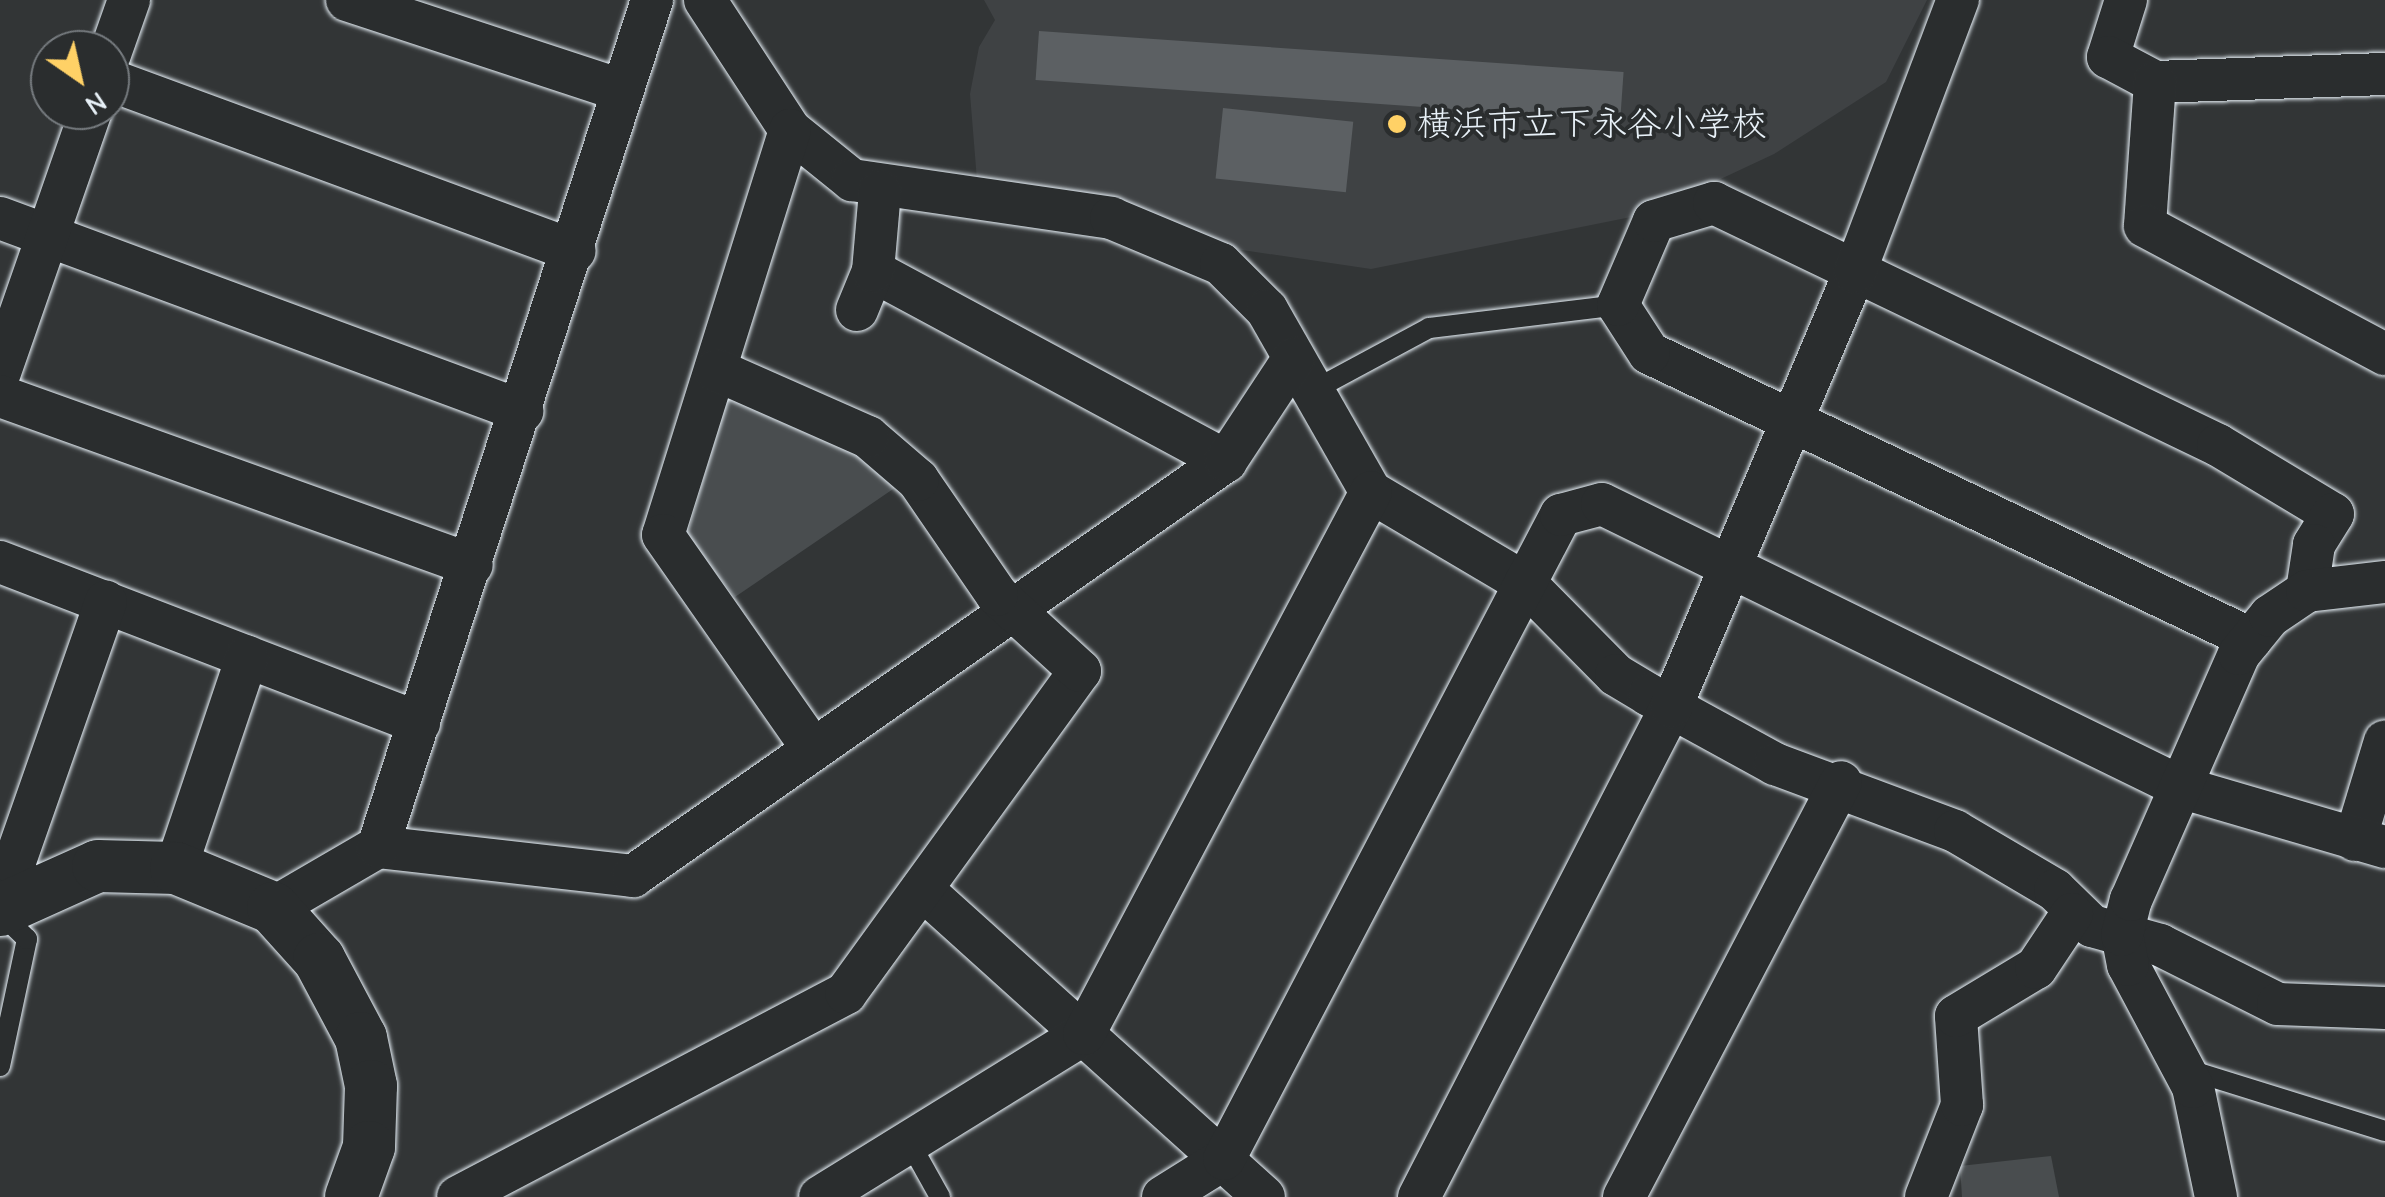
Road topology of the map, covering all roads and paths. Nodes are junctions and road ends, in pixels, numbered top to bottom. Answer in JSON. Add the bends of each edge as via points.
{"nodes":[{"id":1,"x":129,"y":0,"type":"edge"},
{"id":2,"x":347,"y":0,"type":"edge"},
{"id":3,"x":652,"y":0,"type":"edge"},
{"id":4,"x":704,"y":0,"type":"edge"},
{"id":5,"x":1958,"y":0,"type":"edge"},
{"id":6,"x":2126,"y":0,"type":"edge"},
{"id":7,"x":118,"y":30,"type":"edge"},
{"id":8,"x":2385,"y":74,"type":"edge"},
{"id":9,"x":2156,"y":82,"type":"junction"},
{"id":10,"x":130,"y":87,"type":"edge"},
{"id":11,"x":621,"y":90,"type":"junction"},
{"id":12,"x":83,"y":130,"type":"edge"},
{"id":13,"x":790,"y":130,"type":"junction"},
{"id":14,"x":880,"y":191,"type":"junction"},
{"id":15,"x":0,"y":218,"type":"edge"},
{"id":16,"x":47,"y":235,"type":"junction"},
{"id":17,"x":575,"y":251,"type":"junction"},
{"id":18,"x":873,"y":271,"type":"junction"},
{"id":19,"x":1855,"y":272,"type":"junction"},
{"id":20,"x":1618,"y":305,"type":"junction"},
{"id":21,"x":857,"y":310,"type":"dead end"},
{"id":22,"x":2385,"y":354,"type":"edge"},
{"id":23,"x":716,"y":370,"type":"junction"},
{"id":24,"x":0,"y":372,"type":"edge"},
{"id":25,"x":1303,"y":374,"type":"junction"},
{"id":26,"x":0,"y":396,"type":"edge"},
{"id":27,"x":522,"y":411,"type":"junction"},
{"id":28,"x":1793,"y":421,"type":"junction"},
{"id":29,"x":1226,"y":461,"type":"junction"},
{"id":30,"x":1371,"y":492,"type":"junction"},
{"id":31,"x":0,"y":562,"type":"edge"},
{"id":32,"x":472,"y":564,"type":"junction"},
{"id":33,"x":1730,"y":564,"type":"junction"},
{"id":34,"x":1525,"y":582,"type":"junction"},
{"id":35,"x":2385,"y":582,"type":"edge"},
{"id":36,"x":2307,"y":592,"type":"junction"},
{"id":37,"x":106,"y":602,"type":"junction"},
{"id":38,"x":1015,"y":614,"type":"junction"},
{"id":39,"x":2251,"y":639,"type":"junction"},
{"id":40,"x":247,"y":657,"type":"junction"},
{"id":41,"x":1671,"y":707,"type":"junction"},
{"id":42,"x":419,"y":723,"type":"junction"},
{"id":43,"x":2385,"y":741,"type":"edge"},
{"id":44,"x":812,"y":748,"type":"junction"},
{"id":45,"x":1841,"y":782,"type":"junction"},
{"id":46,"x":2182,"y":788,"type":"junction"},
{"id":47,"x":2370,"y":844,"type":"edge"},
{"id":48,"x":378,"y":846,"type":"junction"},
{"id":49,"x":176,"y":868,"type":"junction"},
{"id":50,"x":922,"y":888,"type":"junction"},
{"id":51,"x":8,"y":906,"type":"edge"},
{"id":52,"x":273,"y":908,"type":"junction"},
{"id":53,"x":2072,"y":914,"type":"junction"},
{"id":54,"x":2122,"y":935,"type":"junction"},
{"id":55,"x":2385,"y":1008,"type":"edge"},
{"id":56,"x":1084,"y":1034,"type":"junction"},
{"id":57,"x":0,"y":1066,"type":"edge"},
{"id":58,"x":2186,"y":1069,"type":"junction"},
{"id":59,"x":2385,"y":1131,"type":"edge"},
{"id":60,"x":910,"y":1143,"type":"junction"},
{"id":61,"x":1224,"y":1158,"type":"junction"},
{"id":62,"x":350,"y":1197,"type":"edge"},
{"id":63,"x":458,"y":1197,"type":"edge"},
{"id":64,"x":820,"y":1197,"type":"edge"},
{"id":65,"x":940,"y":1197,"type":"edge"},
{"id":66,"x":1163,"y":1197,"type":"edge"},
{"id":67,"x":1264,"y":1197,"type":"edge"},
{"id":68,"x":1419,"y":1197,"type":"edge"},
{"id":69,"x":1624,"y":1197,"type":"edge"},
{"id":70,"x":1926,"y":1197,"type":"edge"},
{"id":71,"x":2216,"y":1197,"type":"edge"}],
"edges":[{"from":1,"to":7,"type":"street"},
{"from":2,"to":11,"type":"street"},
{"from":3,"to":11,"type":"street"},
{"from":4,"to":13,"type":"street"},
{"from":5,"to":19,"type":"street"},
{"from":6,"to":9,"type":"street","via":[[2108,58]]},
{"from":8,"to":9,"type":"street"},
{"from":9,"to":22,"type":"street","via":[[2145,226]]},
{"from":10,"to":17,"type":"street"},
{"from":11,"to":17,"type":"street"},
{"from":12,"to":16,"type":"street"},
{"from":13,"to":14,"type":"street"},
{"from":13,"to":23,"type":"street"},
{"from":14,"to":18,"type":"street"},
{"from":14,"to":25,"type":"street","via":[[1111,218],[1221,264],[1267,310]]},
{"from":15,"to":16,"type":"street"},
{"from":16,"to":24,"type":"street"},
{"from":16,"to":27,"type":"street"},
{"from":17,"to":27,"type":"street"},
{"from":18,"to":21,"type":"street"},
{"from":18,"to":29,"type":"street"},
{"from":19,"to":20,"type":"street","via":[[1714,202],[1654,221]]},
{"from":19,"to":28,"type":"street"},
{"from":19,"to":36,"type":"street","via":[[2218,445],[2334,514],[2314,546]]},
{"from":20,"to":25,"type":"lane","via":[[1429,328]]},
{"from":20,"to":28,"type":"street","via":[[1649,352]]},
{"from":23,"to":38,"type":"street","via":[[868,438],[918,480]]},
{"from":23,"to":44,"type":"street","via":[[663,535]]},
{"from":25,"to":29,"type":"street"},
{"from":25,"to":30,"type":"street"},
{"from":26,"to":32,"type":"street"},
{"from":27,"to":32,"type":"street"},
{"from":28,"to":33,"type":"street"},
{"from":28,"to":39,"type":"street"},
{"from":29,"to":38,"type":"street"},
{"from":30,"to":34,"type":"street"},
{"from":30,"to":56,"type":"street"},
{"from":31,"to":37,"type":"street"},
{"from":32,"to":42,"type":"street"},
{"from":33,"to":34,"type":"street","via":[[1602,504],[1561,515]]},
{"from":33,"to":41,"type":"street"},
{"from":33,"to":46,"type":"street"},
{"from":34,"to":41,"type":"street","via":[[1616,675]]},
{"from":34,"to":61,"type":"street"},
{"from":35,"to":36,"type":"street"},
{"from":36,"to":39,"type":"street"},
{"from":37,"to":40,"type":"street"},
{"from":37,"to":51,"type":"street","via":[[14,864]]},
{"from":38,"to":44,"type":"street"},
{"from":38,"to":50,"type":"street","via":[[1080,671]]},
{"from":39,"to":46,"type":"street"},
{"from":40,"to":42,"type":"street"},
{"from":40,"to":49,"type":"street"},
{"from":41,"to":45,"type":"street","via":[[1775,764]]},
{"from":41,"to":68,"type":"street"},
{"from":42,"to":48,"type":"street"},
{"from":43,"to":47,"type":"street"},
{"from":44,"to":48,"type":"street","via":[[634,876]]},
{"from":45,"to":53,"type":"street","via":[[1956,831],[2055,890]]},
{"from":45,"to":69,"type":"street"},
{"from":46,"to":47,"type":"street"},
{"from":46,"to":54,"type":"street"},
{"from":48,"to":52,"type":"street"},
{"from":49,"to":51,"type":"street","via":[[98,866]]},
{"from":49,"to":52,"type":"street"},
{"from":50,"to":56,"type":"street"},
{"from":50,"to":63,"type":"street","via":[[846,993]]},
{"from":51,"to":57,"type":"lane","via":[[27,939]]},
{"from":52,"to":62,"type":"street","via":[[319,959],[360,1038],[371,1086],[368,1147]]},
{"from":53,"to":54,"type":"street"},
{"from":53,"to":70,"type":"street","via":[[2036,968],[1956,1016],[1962,1105]]},
{"from":54,"to":55,"type":"street","via":[[2278,1004]]},
{"from":54,"to":58,"type":"street","via":[[2128,965]]},
{"from":56,"to":60,"type":"street"},
{"from":56,"to":61,"type":"street"},
{"from":58,"to":59,"type":"lane"},
{"from":58,"to":71,"type":"street"},
{"from":60,"to":64,"type":"street"},
{"from":60,"to":65,"type":"lane"},
{"from":61,"to":66,"type":"street"},
{"from":61,"to":67,"type":"street"}]}
